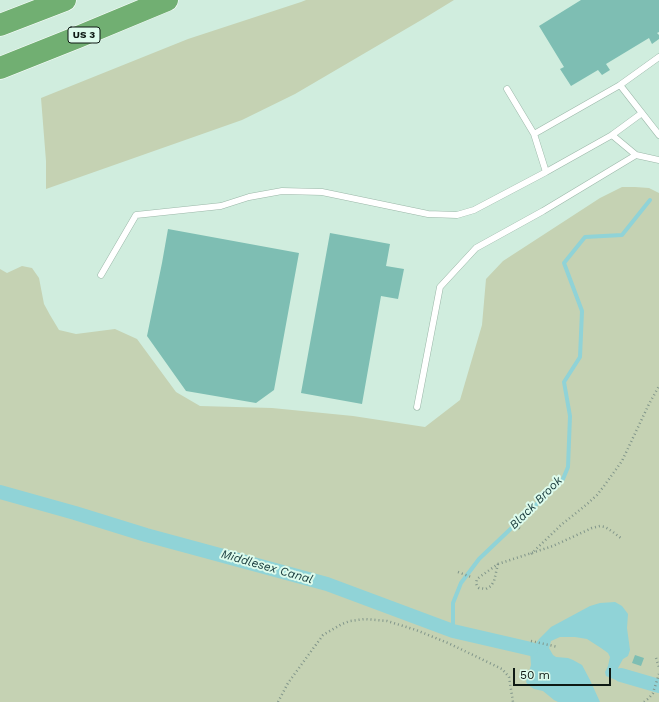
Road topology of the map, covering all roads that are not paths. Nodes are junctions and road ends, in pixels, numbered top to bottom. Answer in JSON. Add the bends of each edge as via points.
{"nodes":[{"id":1,"x":65,"y":0,"type":"edge"},
{"id":2,"x":167,"y":0,"type":"edge"},
{"id":3,"x":0,"y":25,"type":"edge"},
{"id":4,"x":659,"y":57,"type":"edge"},
{"id":5,"x":0,"y":68,"type":"edge"},
{"id":6,"x":620,"y":85,"type":"junction"},
{"id":7,"x":507,"y":89,"type":"dead end"},
{"id":8,"x":642,"y":113,"type":"junction"},
{"id":9,"x":534,"y":134,"type":"junction"},
{"id":10,"x":612,"y":134,"type":"junction"},
{"id":11,"x":659,"y":135,"type":"edge"},
{"id":12,"x":636,"y":155,"type":"junction"},
{"id":13,"x":659,"y":160,"type":"edge"},
{"id":14,"x":546,"y":172,"type":"junction"},
{"id":15,"x":100,"y":275,"type":"dead end"},
{"id":16,"x":417,"y":407,"type":"dead end"}],
"edges":[{"from":1,"to":3,"type":"highway"},
{"from":2,"to":5,"type":"highway","number":"US 3"},
{"from":4,"to":6,"type":"lane"},
{"from":6,"to":8,"type":"lane"},
{"from":6,"to":9,"type":"lane"},
{"from":7,"to":9,"type":"lane"},
{"from":8,"to":10,"type":"lane"},
{"from":8,"to":11,"type":"lane"},
{"from":9,"to":14,"type":"lane"},
{"from":10,"to":12,"type":"lane"},
{"from":10,"to":14,"type":"lane"},
{"from":12,"to":13,"type":"lane"},
{"from":12,"to":16,"type":"lane","via":[[476,248],[440,287]]},
{"from":14,"to":15,"type":"lane","via":[[474,210],[457,215],[428,214],[322,192],[282,192],[250,197],[221,206],[136,215]]}]}
